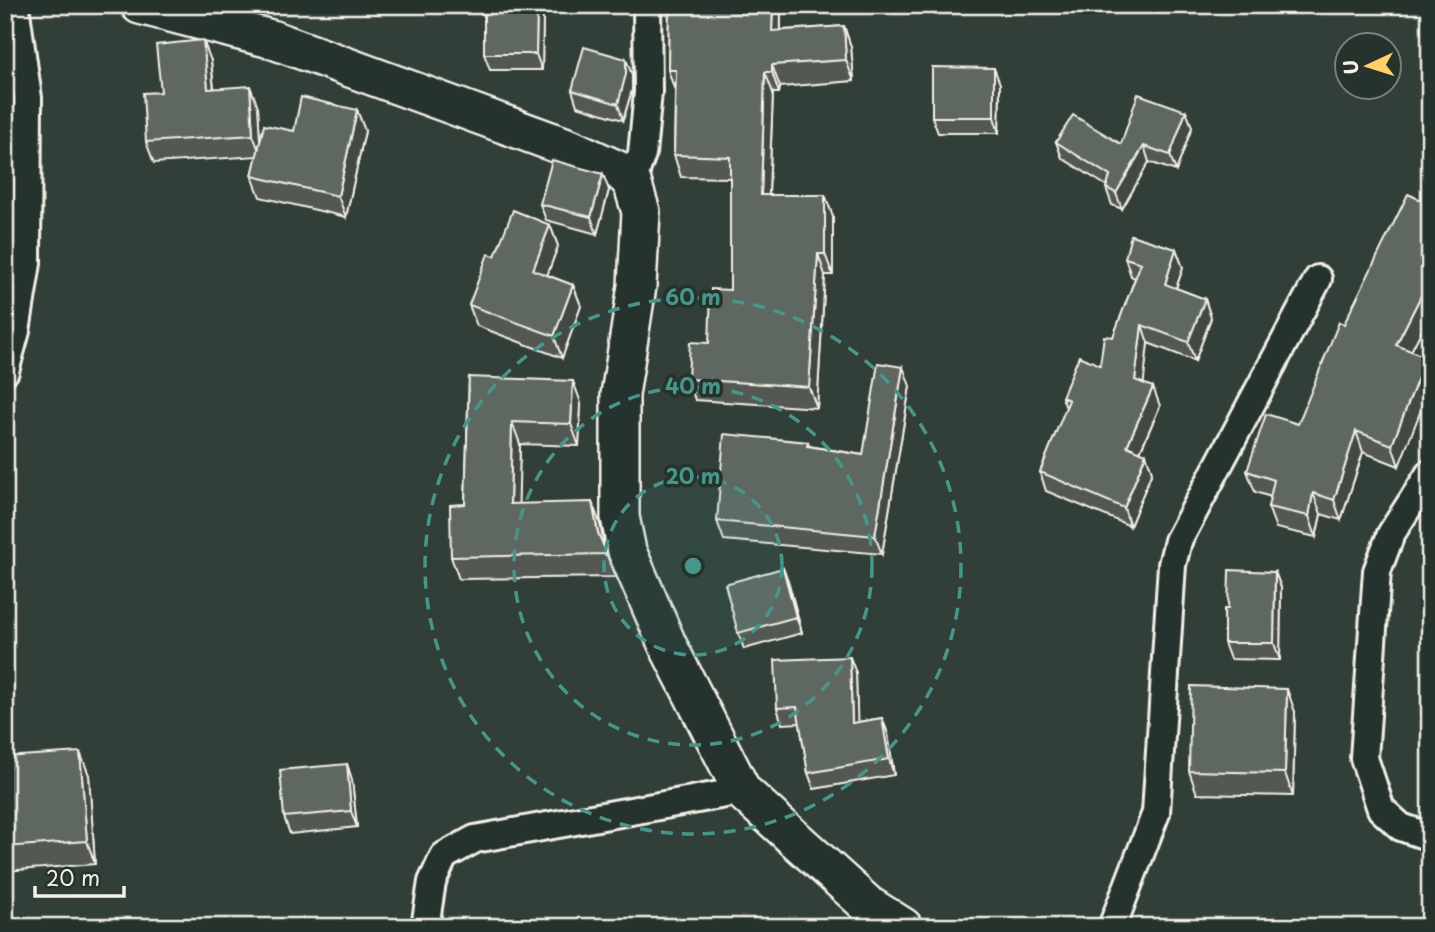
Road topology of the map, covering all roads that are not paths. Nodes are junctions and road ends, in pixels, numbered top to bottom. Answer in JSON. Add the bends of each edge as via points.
{"nodes":[{"id":1,"x":15,"y":5,"type":"edge"},
{"id":2,"x":140,"y":5,"type":"edge"},
{"id":3,"x":647,"y":5,"type":"edge"},
{"id":4,"x":632,"y":182,"type":"junction"},
{"id":5,"x":1318,"y":279,"type":"dead end"},
{"id":6,"x":5,"y":371,"type":"edge"},
{"id":7,"x":1430,"y":472,"type":"edge"},
{"id":8,"x":742,"y":791,"type":"junction"},
{"id":9,"x":1430,"y":837,"type":"edge"},
{"id":10,"x":425,"y":927,"type":"edge"},
{"id":11,"x":903,"y":927,"type":"edge"},
{"id":12,"x":1112,"y":927,"type":"edge"}],
"edges":[{"from":1,"to":6,"type":"street","via":[[28,98],[27,263]]},
{"from":2,"to":4,"type":"street","via":[[271,38],[572,149],[620,171]]},
{"from":3,"to":4,"type":"street","via":[[648,92],[642,155]]},
{"from":4,"to":8,"type":"street","via":[[641,212],[636,286],[620,394],[620,517],[627,551],[668,646]]},
{"from":5,"to":12,"type":"street","via":[[1178,541],[1172,565],[1156,813]]},
{"from":7,"to":9,"type":"street","via":[[1391,534],[1377,571],[1364,758],[1381,809],[1401,827]]},
{"from":8,"to":10,"type":"street","via":[[475,839],[444,856],[432,882]]},
{"from":8,"to":11,"type":"street","via":[[868,905]]}]}
